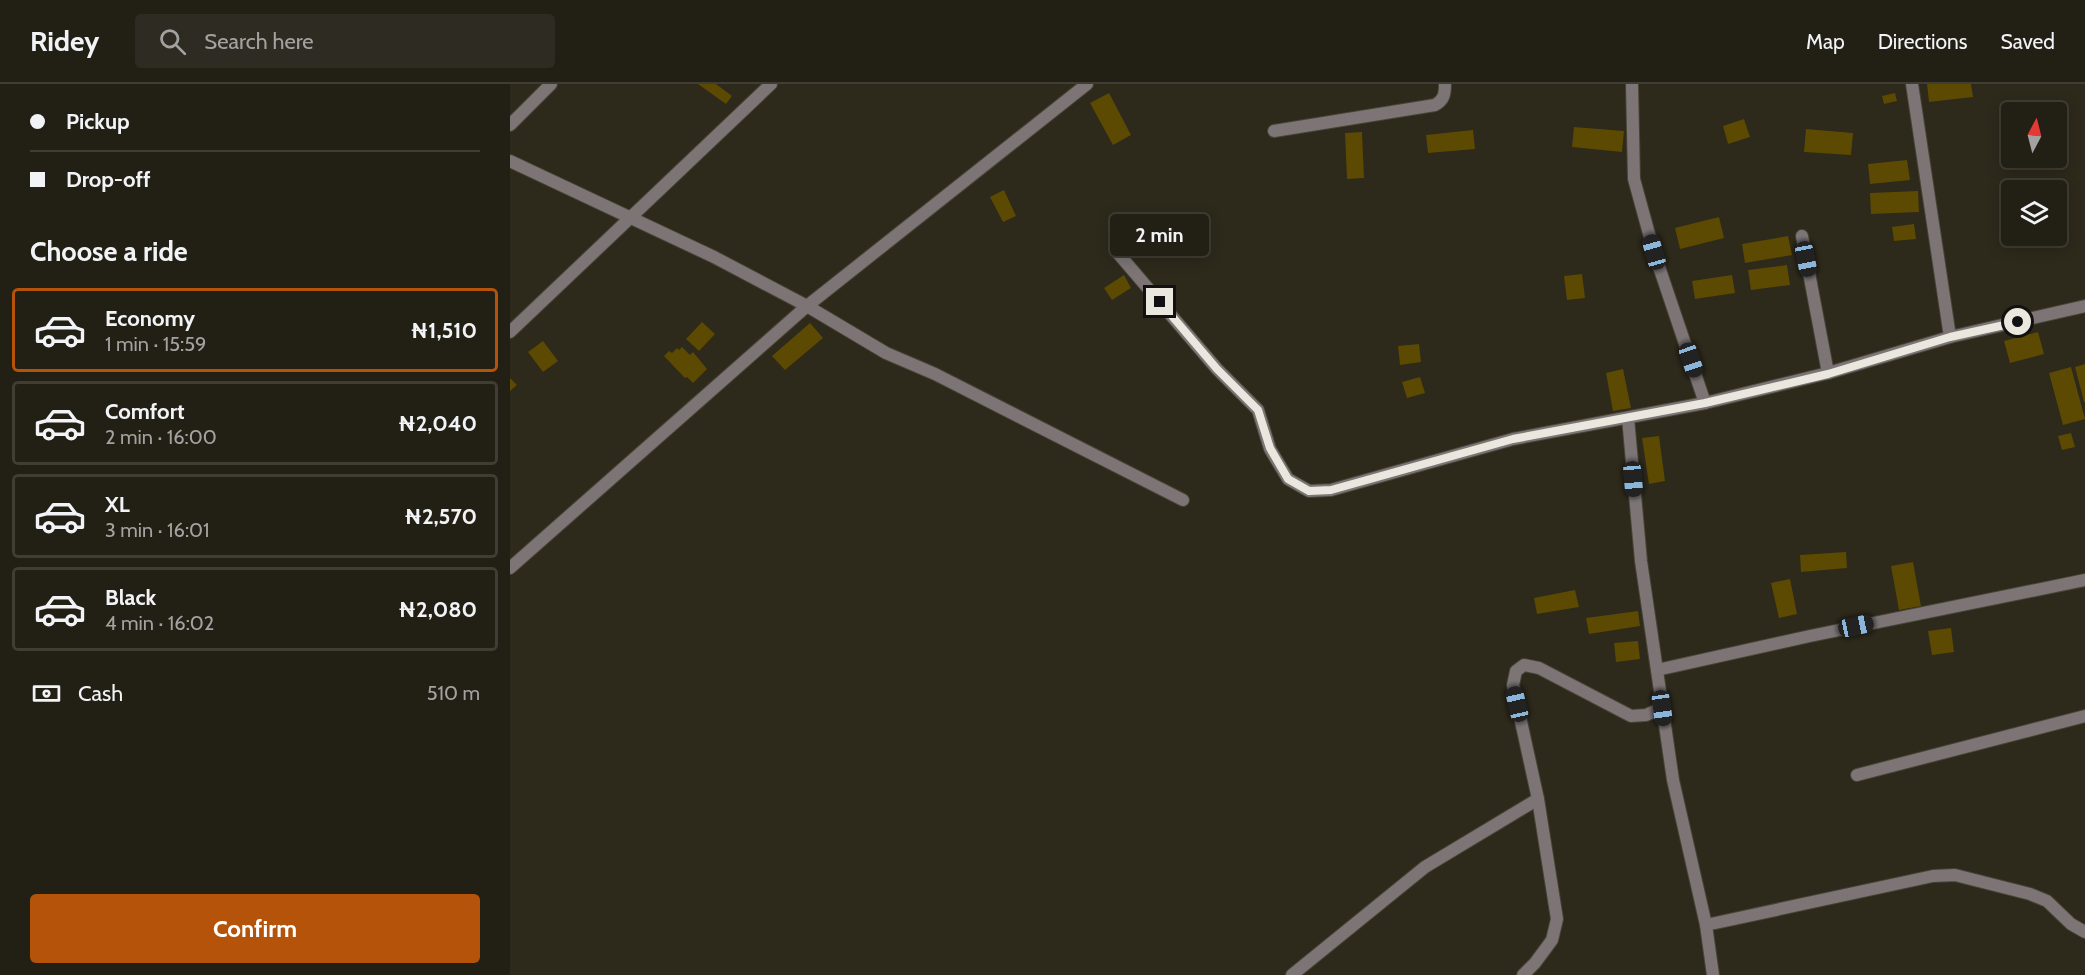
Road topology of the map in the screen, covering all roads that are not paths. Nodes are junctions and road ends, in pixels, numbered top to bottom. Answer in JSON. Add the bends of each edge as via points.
{"nodes":[{"id":1,"x":551,"y":84,"type":"edge"},
{"id":2,"x":771,"y":84,"type":"edge"},
{"id":3,"x":1087,"y":84,"type":"edge"},
{"id":4,"x":1445,"y":84,"type":"edge"},
{"id":5,"x":1632,"y":84,"type":"edge"},
{"id":6,"x":1912,"y":84,"type":"edge"},
{"id":7,"x":510,"y":125,"type":"edge"},
{"id":8,"x":1274,"y":130,"type":"dead end"},
{"id":9,"x":510,"y":161,"type":"edge"},
{"id":10,"x":632,"y":218,"type":"junction"},
{"id":11,"x":1802,"y":236,"type":"dead end"},
{"id":12,"x":1117,"y":252,"type":"dead end"},
{"id":13,"x":807,"y":306,"type":"junction"},
{"id":14,"x":2085,"y":306,"type":"edge"},
{"id":15,"x":510,"y":332,"type":"edge"},
{"id":16,"x":1950,"y":337,"type":"junction"},
{"id":17,"x":1828,"y":374,"type":"junction"},
{"id":18,"x":1705,"y":403,"type":"junction"},
{"id":19,"x":1628,"y":418,"type":"junction"},
{"id":20,"x":1183,"y":500,"type":"dead end"},
{"id":21,"x":510,"y":568,"type":"edge"},
{"id":22,"x":2085,"y":580,"type":"edge"},
{"id":23,"x":1657,"y":670,"type":"junction"},
{"id":24,"x":1662,"y":708,"type":"junction"},
{"id":25,"x":2085,"y":716,"type":"edge"},
{"id":26,"x":1857,"y":775,"type":"dead end"},
{"id":27,"x":1538,"y":799,"type":"junction"},
{"id":28,"x":1706,"y":926,"type":"junction"},
{"id":29,"x":2085,"y":932,"type":"edge"},
{"id":30,"x":1292,"y":975,"type":"edge"},
{"id":31,"x":1523,"y":975,"type":"edge"},
{"id":32,"x":1713,"y":975,"type":"edge"}],
"edges":[{"from":1,"to":7,"type":"street"},
{"from":2,"to":10,"type":"street"},
{"from":3,"to":13,"type":"street"},
{"from":4,"to":8,"type":"street","via":[[1445,94],[1435,105]]},
{"from":5,"to":18,"type":"street","via":[[1634,179]]},
{"from":6,"to":16,"type":"street"},
{"from":9,"to":10,"type":"street"},
{"from":10,"to":13,"type":"street"},
{"from":10,"to":15,"type":"street"},
{"from":11,"to":17,"type":"street"},
{"from":12,"to":19,"type":"street","via":[[1217,369],[1258,410],[1270,448],[1288,479],[1309,491],[1331,490],[1513,439]]},
{"from":13,"to":20,"type":"street","via":[[886,353],[944,378]]},
{"from":13,"to":21,"type":"street"},
{"from":14,"to":16,"type":"street"},
{"from":16,"to":17,"type":"street"},
{"from":17,"to":18,"type":"street"},
{"from":18,"to":19,"type":"street"},
{"from":19,"to":23,"type":"street","via":[[1641,561]]},
{"from":22,"to":23,"type":"street"},
{"from":23,"to":24,"type":"street"},
{"from":24,"to":27,"type":"street","via":[[1631,716],[1539,668],[1524,665],[1516,671],[1513,685]]},
{"from":24,"to":28,"type":"street","via":[[1672,780]]},
{"from":25,"to":26,"type":"street"},
{"from":27,"to":30,"type":"street","via":[[1425,867]]},
{"from":27,"to":31,"type":"street","via":[[1557,919],[1552,940]]},
{"from":28,"to":29,"type":"street","via":[[1934,876],[1955,875],[2047,901]]},
{"from":28,"to":32,"type":"street"}]}
